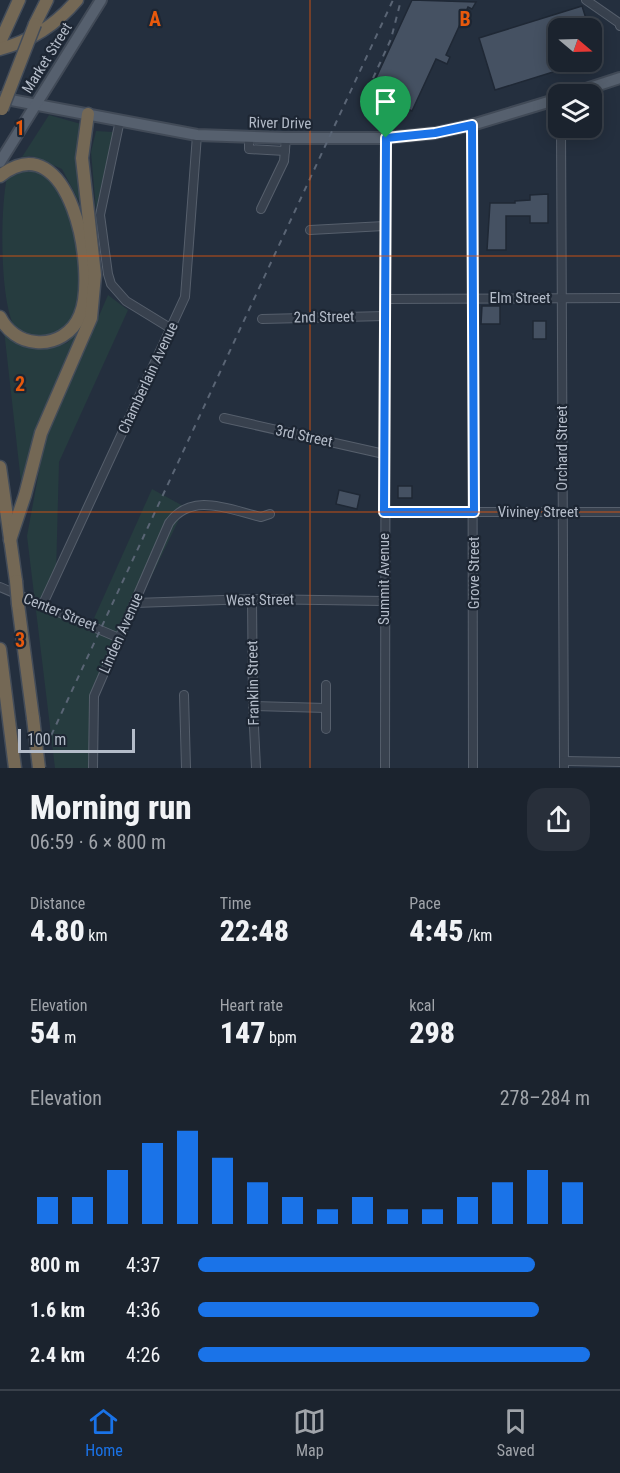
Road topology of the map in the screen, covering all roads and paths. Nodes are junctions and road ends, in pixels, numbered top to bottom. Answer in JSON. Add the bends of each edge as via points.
{"nodes":[{"id":1,"x":19,"y":0,"type":"edge"},
{"id":2,"x":47,"y":0,"type":"edge"},
{"id":3,"x":77,"y":0,"type":"edge"},
{"id":4,"x":101,"y":0,"type":"edge"},
{"id":5,"x":586,"y":0,"type":"edge"},
{"id":6,"x":620,"y":26,"type":"edge"},
{"id":7,"x":1,"y":43,"type":"edge"},
{"id":8,"x":620,"y":78,"type":"edge"},
{"id":9,"x":602,"y":84,"type":"edge"},
{"id":10,"x":548,"y":102,"type":"edge"},
{"id":11,"x":36,"y":104,"type":"junction"},
{"id":12,"x":0,"y":107,"type":"edge"},
{"id":13,"x":88,"y":114,"type":"junction"},
{"id":14,"x":120,"y":120,"type":"junction"},
{"id":15,"x":472,"y":125,"type":"junction"},
{"id":16,"x":197,"y":135,"type":"junction"},
{"id":17,"x":249,"y":138,"type":"junction"},
{"id":18,"x":265,"y":138,"type":"junction"},
{"id":19,"x":286,"y":138,"type":"junction"},
{"id":20,"x":386,"y":138,"type":"junction"},
{"id":21,"x":561,"y":138,"type":"edge"},
{"id":22,"x":264,"y":150,"type":"junction"},
{"id":23,"x":285,"y":151,"type":"junction"},
{"id":24,"x":0,"y":162,"type":"edge"},
{"id":25,"x":0,"y":176,"type":"edge"},
{"id":26,"x":261,"y":209,"type":"dead end"},
{"id":27,"x":384,"y":226,"type":"junction"},
{"id":28,"x":310,"y":230,"type":"dead end"},
{"id":29,"x":562,"y":297,"type":"junction"},
{"id":30,"x":473,"y":298,"type":"junction"},
{"id":31,"x":620,"y":298,"type":"edge"},
{"id":32,"x":385,"y":299,"type":"junction"},
{"id":33,"x":385,"y":316,"type":"junction"},
{"id":34,"x":0,"y":317,"type":"edge"},
{"id":35,"x":262,"y":318,"type":"dead end"},
{"id":36,"x":170,"y":328,"type":"junction"},
{"id":37,"x":224,"y":418,"type":"dead end"},
{"id":38,"x":384,"y":454,"type":"junction"},
{"id":39,"x":0,"y":467,"type":"edge"},
{"id":40,"x":384,"y":512,"type":"junction"},
{"id":41,"x":474,"y":512,"type":"junction"},
{"id":42,"x":562,"y":512,"type":"junction"},
{"id":43,"x":620,"y":512,"type":"edge"},
{"id":44,"x":270,"y":514,"type":"dead end"},
{"id":45,"x":10,"y":540,"type":"junction"},
{"id":46,"x":0,"y":587,"type":"edge"},
{"id":47,"x":252,"y":599,"type":"junction"},
{"id":48,"x":384,"y":601,"type":"junction"},
{"id":49,"x":135,"y":603,"type":"junction"},
{"id":50,"x":42,"y":606,"type":"junction"},
{"id":51,"x":119,"y":638,"type":"junction"},
{"id":52,"x":0,"y":649,"type":"edge"},
{"id":53,"x":326,"y":685,"type":"dead end"},
{"id":54,"x":184,"y":695,"type":"dead end"},
{"id":55,"x":253,"y":706,"type":"junction"},
{"id":56,"x":326,"y":708,"type":"junction"},
{"id":57,"x":326,"y":729,"type":"dead end"},
{"id":58,"x":620,"y":762,"type":"edge"},
{"id":59,"x":14,"y":764,"type":"edge"},
{"id":60,"x":564,"y":764,"type":"edge"},
{"id":61,"x":39,"y":768,"type":"edge"},
{"id":62,"x":93,"y":768,"type":"edge"},
{"id":63,"x":186,"y":768,"type":"edge"},
{"id":64,"x":256,"y":768,"type":"edge"},
{"id":65,"x":385,"y":768,"type":"edge"},
{"id":66,"x":474,"y":768,"type":"edge"}],
"edges":[{"from":1,"to":7,"type":"highway"},
{"from":2,"to":12,"type":"highway","bridge":true},
{"from":3,"to":7,"type":"highway","via":[[36,36]]},
{"from":4,"to":11,"type":"main road","name":"Market Street"},
{"from":5,"to":6,"type":"street"},
{"from":8,"to":9,"type":"main road"},
{"from":10,"to":15,"type":"main road","name":"River Drive"},
{"from":11,"to":12,"type":"main road","name":"River Drive"},
{"from":11,"to":13,"type":"main road","name":"River Drive"},
{"from":11,"to":24,"type":"main road","name":"Market Street"},
{"from":13,"to":14,"type":"main road","name":"River Drive"},
{"from":13,"to":45,"type":"highway","via":[[82,158],[95,275],[91,318],[41,433]]},
{"from":14,"to":16,"type":"main road","name":"River Drive"},
{"from":14,"to":36,"type":"street","via":[[100,215],[108,274],[111,284],[126,301]]},
{"from":15,"to":20,"type":"main road","name":"River Drive"},
{"from":15,"to":30,"type":"street","name":"Grove Street"},
{"from":16,"to":17,"type":"main road","name":"River Drive"},
{"from":16,"to":36,"type":"street","name":"Chamberlain Avenue","via":[[188,286]]},
{"from":17,"to":18,"type":"main road","name":"River Drive"},
{"from":17,"to":22,"type":"street","via":[[249,149]]},
{"from":18,"to":19,"type":"main road","name":"River Drive"},
{"from":18,"to":22,"type":"street"},
{"from":19,"to":20,"type":"main road","name":"River Drive"},
{"from":19,"to":23,"type":"street"},
{"from":20,"to":27,"type":"street","name":"Summit Avenue"},
{"from":21,"to":29,"type":"street","name":"Orchard Street"},
{"from":22,"to":23,"type":"street"},
{"from":23,"to":26,"type":"street","via":[[278,179]]},
{"from":25,"to":34,"type":"highway","via":[[24,163],[41,166],[56,176],[75,216],[85,273],[81,314],[58,339],[23,339],[11,332]]},
{"from":27,"to":28,"type":"street"},
{"from":27,"to":32,"type":"street","name":"Summit Avenue"},
{"from":29,"to":30,"type":"street","name":"Elm Street"},
{"from":29,"to":31,"type":"street","name":"Elm Street"},
{"from":29,"to":42,"type":"street","name":"Orchard Street"},
{"from":30,"to":32,"type":"street","name":"Elm Street"},
{"from":30,"to":41,"type":"street","name":"Grove Street"},
{"from":32,"to":33,"type":"street","name":"Summit Avenue"},
{"from":33,"to":35,"type":"street","name":"2nd Street"},
{"from":33,"to":38,"type":"street","name":"Summit Avenue"},
{"from":36,"to":50,"type":"street","name":"Chamberlain Avenue"},
{"from":37,"to":38,"type":"street","name":"3rd Street"},
{"from":38,"to":40,"type":"street","name":"Summit Avenue"},
{"from":39,"to":45,"type":"highway"},
{"from":40,"to":41,"type":"street","name":"Viviney Street"},
{"from":40,"to":48,"type":"street","name":"Summit Avenue"},
{"from":41,"to":42,"type":"street","name":"Viviney Street"},
{"from":41,"to":66,"type":"street","name":"Grove Street"},
{"from":42,"to":43,"type":"street","name":"Viviney Street"},
{"from":42,"to":60,"type":"street","name":"Orchard Street"},
{"from":44,"to":49,"type":"street","name":"Linden Avenue","via":[[261,517],[200,504],[183,509],[169,523]]},
{"from":45,"to":61,"type":"highway","bridge":true},
{"from":46,"to":50,"type":"street","name":"Center Street"},
{"from":47,"to":48,"type":"street","name":"West Street"},
{"from":47,"to":49,"type":"street","name":"West Street"},
{"from":47,"to":55,"type":"street","name":"Franklin Street"},
{"from":48,"to":65,"type":"street","name":"Summit Avenue"},
{"from":49,"to":51,"type":"street","name":"Linden Avenue"},
{"from":50,"to":51,"type":"street","name":"Center Street"},
{"from":51,"to":62,"type":"street","name":"Linden Avenue","via":[[94,696]]},
{"from":52,"to":59,"type":"highway"},
{"from":53,"to":56,"type":"street"},
{"from":54,"to":63,"type":"street"},
{"from":55,"to":56,"type":"street"},
{"from":55,"to":64,"type":"street","name":"Franklin Street"},
{"from":56,"to":57,"type":"street"},
{"from":58,"to":60,"type":"street"}]}
